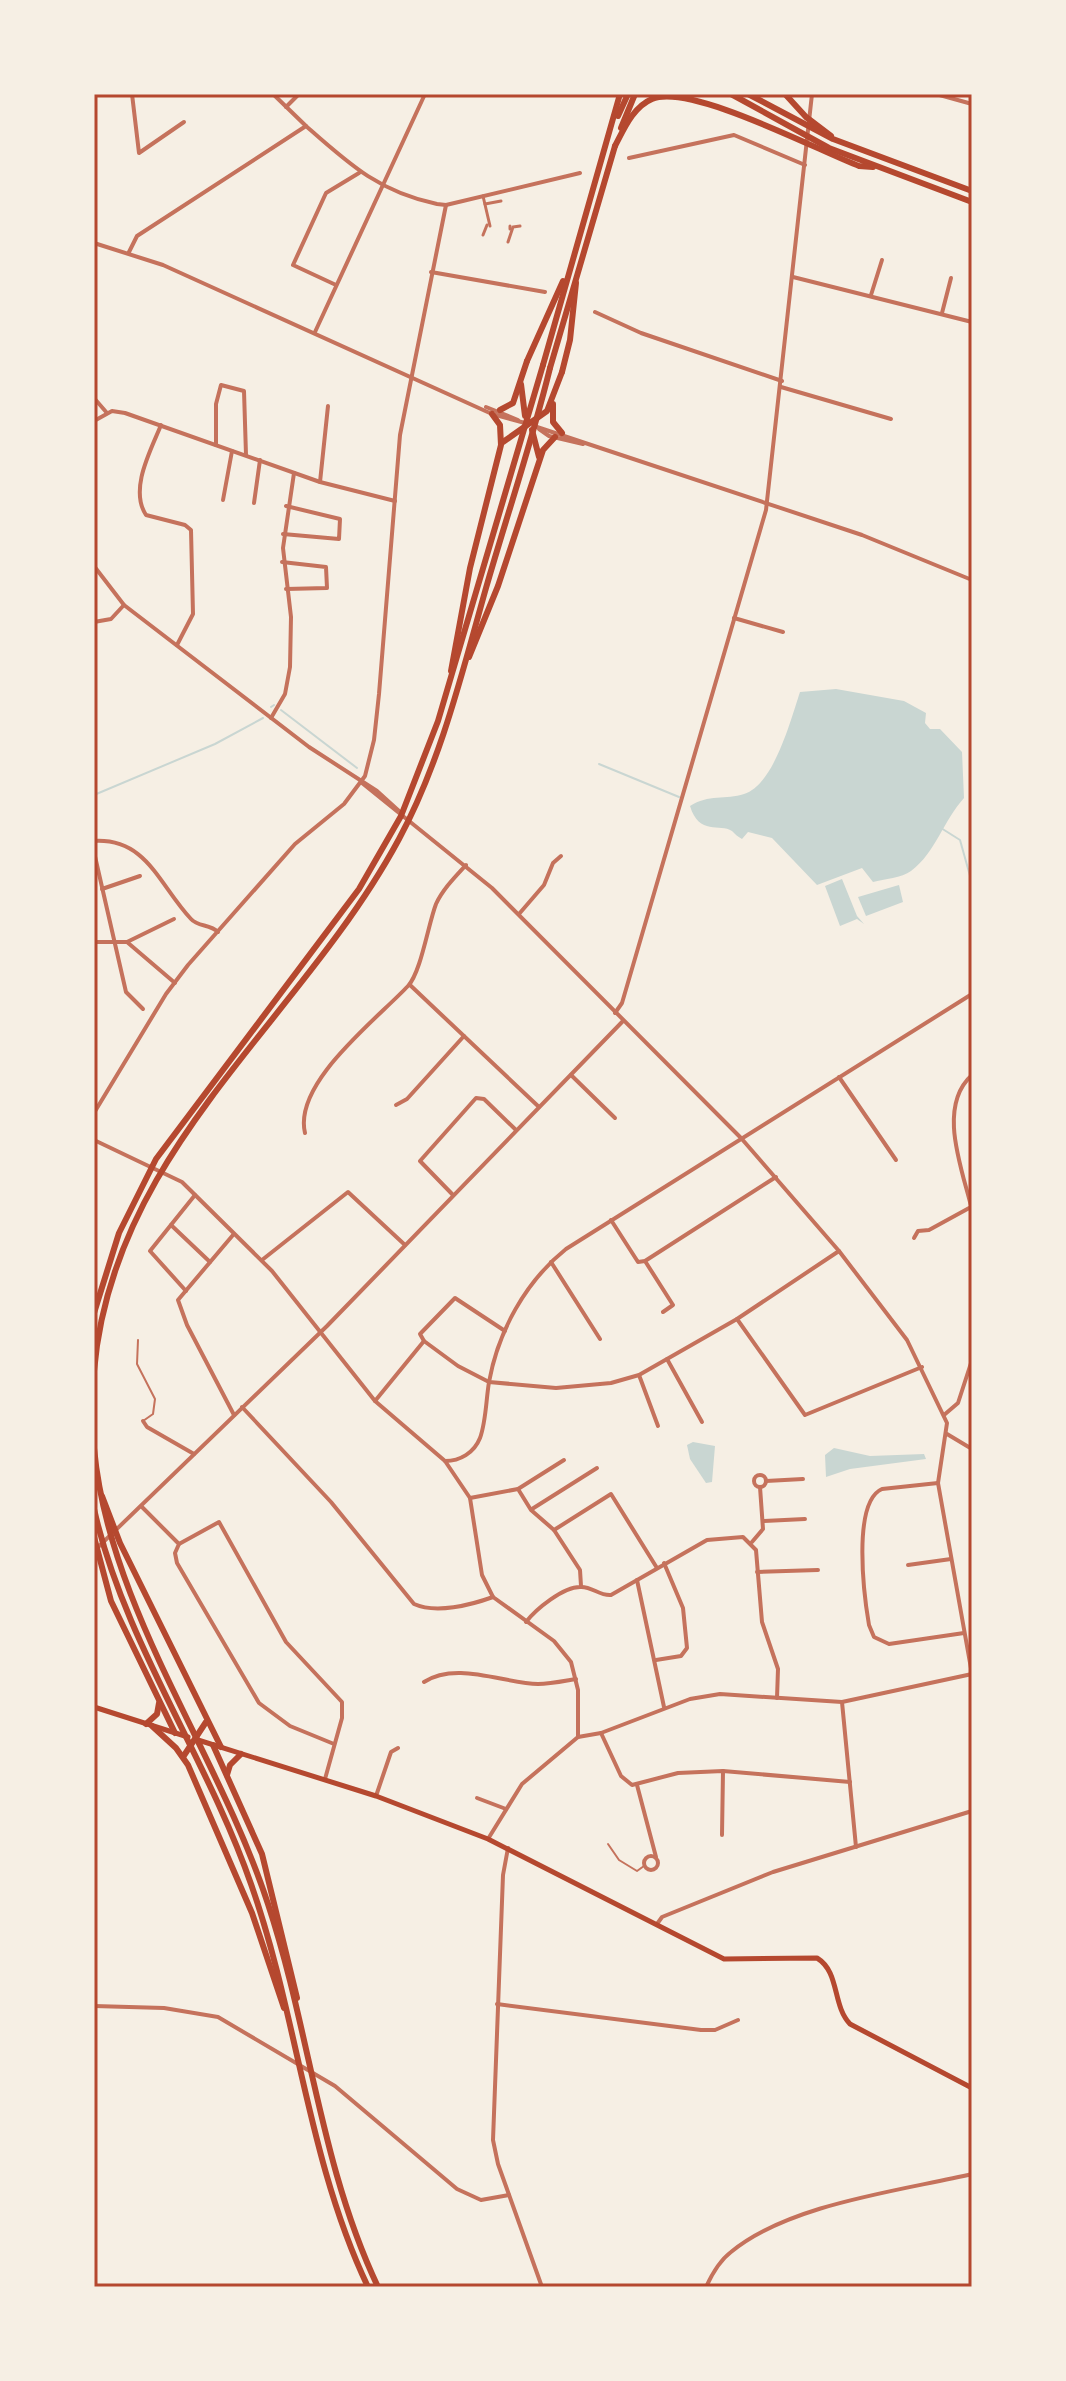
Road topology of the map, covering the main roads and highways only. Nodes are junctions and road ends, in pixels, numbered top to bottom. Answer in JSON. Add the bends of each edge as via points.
{"nodes":[{"id":1,"x":620,"y":94,"type":"edge"},
{"id":2,"x":628,"y":94,"type":"edge"},
{"id":3,"x":635,"y":94,"type":"edge"},
{"id":4,"x":731,"y":94,"type":"edge"},
{"id":5,"x":748,"y":94,"type":"edge"},
{"id":6,"x":785,"y":94,"type":"edge"},
{"id":7,"x":790,"y":133,"type":"junction"},
{"id":8,"x":832,"y":138,"type":"junction"},
{"id":9,"x":606,"y":144,"type":"junction"},
{"id":10,"x":615,"y":146,"type":"junction"},
{"id":11,"x":972,"y":191,"type":"edge"},
{"id":12,"x":972,"y":202,"type":"edge"},
{"id":13,"x":572,"y":259,"type":"junction"},
{"id":14,"x":579,"y":264,"type":"junction"},
{"id":15,"x":546,"y":366,"type":"junction"},
{"id":16,"x":521,"y":384,"type":"junction"},
{"id":17,"x":554,"y":399,"type":"junction"},
{"id":18,"x":529,"y":424,"type":"junction"},
{"id":19,"x":562,"y":433,"type":"road end"},
{"id":20,"x":555,"y":437,"type":"road end"},
{"id":21,"x":501,"y":445,"type":"junction"},
{"id":22,"x":538,"y":462,"type":"junction"},
{"id":23,"x":464,"y":664,"type":"junction"},
{"id":24,"x":451,"y":679,"type":"junction"},
{"id":25,"x":160,"y":1161,"type":"junction"},
{"id":26,"x":94,"y":1313,"type":"edge"},
{"id":27,"x":94,"y":1371,"type":"edge"},
{"id":28,"x":94,"y":1448,"type":"edge"},
{"id":29,"x":94,"y":1509,"type":"edge"},
{"id":30,"x":96,"y":1536,"type":"edge"},
{"id":31,"x":117,"y":1546,"type":"junction"},
{"id":32,"x":159,"y":1703,"type":"junction"},
{"id":33,"x":94,"y":1707,"type":"edge"},
{"id":34,"x":206,"y":1722,"type":"junction"},
{"id":35,"x":149,"y":1725,"type":"junction"},
{"id":36,"x":175,"y":1733,"type":"junction"},
{"id":37,"x":196,"y":1740,"type":"junction"},
{"id":38,"x":217,"y":1746,"type":"junction"},
{"id":39,"x":241,"y":1754,"type":"junction"},
{"id":40,"x":183,"y":1757,"type":"junction"},
{"id":41,"x":227,"y":1775,"type":"junction"},
{"id":42,"x":298,"y":2020,"type":"junction"},
{"id":43,"x":290,"y":2023,"type":"junction"},
{"id":44,"x":972,"y":2088,"type":"edge"},
{"id":45,"x":368,"y":2287,"type":"edge"},
{"id":46,"x":378,"y":2287,"type":"edge"}],
"edges":[{"from":1,"to":9,"type":"highway"},
{"from":2,"to":9,"type":"highway"},
{"from":3,"to":10,"type":"highway"},
{"from":4,"to":7,"type":"highway"},
{"from":5,"to":8,"type":"highway"},
{"from":6,"to":8,"type":"highway"},
{"from":7,"to":10,"type":"highway","via":[[675,95],[652,99],[635,111]]},
{"from":7,"to":12,"type":"highway"},
{"from":8,"to":11,"type":"highway"},
{"from":9,"to":13,"type":"highway"},
{"from":10,"to":14,"type":"highway"},
{"from":13,"to":15,"type":"highway"},
{"from":13,"to":16,"type":"highway"},
{"from":14,"to":15,"type":"highway"},
{"from":14,"to":17,"type":"highway","via":[[570,340]]},
{"from":15,"to":23,"type":"highway","via":[[540,406]]},
{"from":15,"to":24,"type":"highway","via":[[530,403]]},
{"from":16,"to":18,"type":"highway"},
{"from":16,"to":21,"type":"highway","via":[[513,403],[496,412]]},
{"from":17,"to":18,"type":"highway"},
{"from":17,"to":19,"type":"highway","via":[[552,418]]},
{"from":18,"to":21,"type":"highway"},
{"from":18,"to":22,"type":"highway","via":[[538,442]]},
{"from":20,"to":22,"type":"highway"},
{"from":21,"to":24,"type":"highway","via":[[470,568]]},
{"from":22,"to":23,"type":"highway","via":[[490,609]]},
{"from":23,"to":25,"type":"highway","via":[[440,746],[405,829],[356,908]]},
{"from":24,"to":25,"type":"highway","via":[[407,804],[359,889]]},
{"from":25,"to":26,"type":"highway","via":[[146,1176],[119,1233]]},
{"from":25,"to":27,"type":"highway","via":[[116,1265]]},
{"from":28,"to":31,"type":"highway","via":[[100,1493]]},
{"from":29,"to":30,"type":"highway"},
{"from":30,"to":32,"type":"highway","via":[[111,1601]]},
{"from":30,"to":43,"type":"highway","via":[[250,1881]]},
{"from":31,"to":34,"type":"highway"},
{"from":31,"to":42,"type":"highway","via":[[268,1903]]},
{"from":32,"to":35,"type":"highway"},
{"from":32,"to":36,"type":"highway"},
{"from":33,"to":35,"type":"main road"},
{"from":34,"to":37,"type":"highway"},
{"from":34,"to":38,"type":"highway"},
{"from":35,"to":36,"type":"main road"},
{"from":35,"to":40,"type":"highway"},
{"from":36,"to":37,"type":"main road"},
{"from":37,"to":38,"type":"main road"},
{"from":37,"to":40,"type":"highway"},
{"from":38,"to":39,"type":"main road"},
{"from":38,"to":41,"type":"highway"},
{"from":39,"to":41,"type":"highway"},
{"from":39,"to":44,"type":"main road","via":[[376,1796],[488,1839],[731,1960],[821,1960],[850,2024]]},
{"from":40,"to":43,"type":"highway","via":[[238,1876]]},
{"from":41,"to":42,"type":"highway","via":[[270,1878],[297,1992]]},
{"from":42,"to":46,"type":"highway","via":[[335,2178]]},
{"from":43,"to":45,"type":"highway","via":[[331,2194]]}]}
